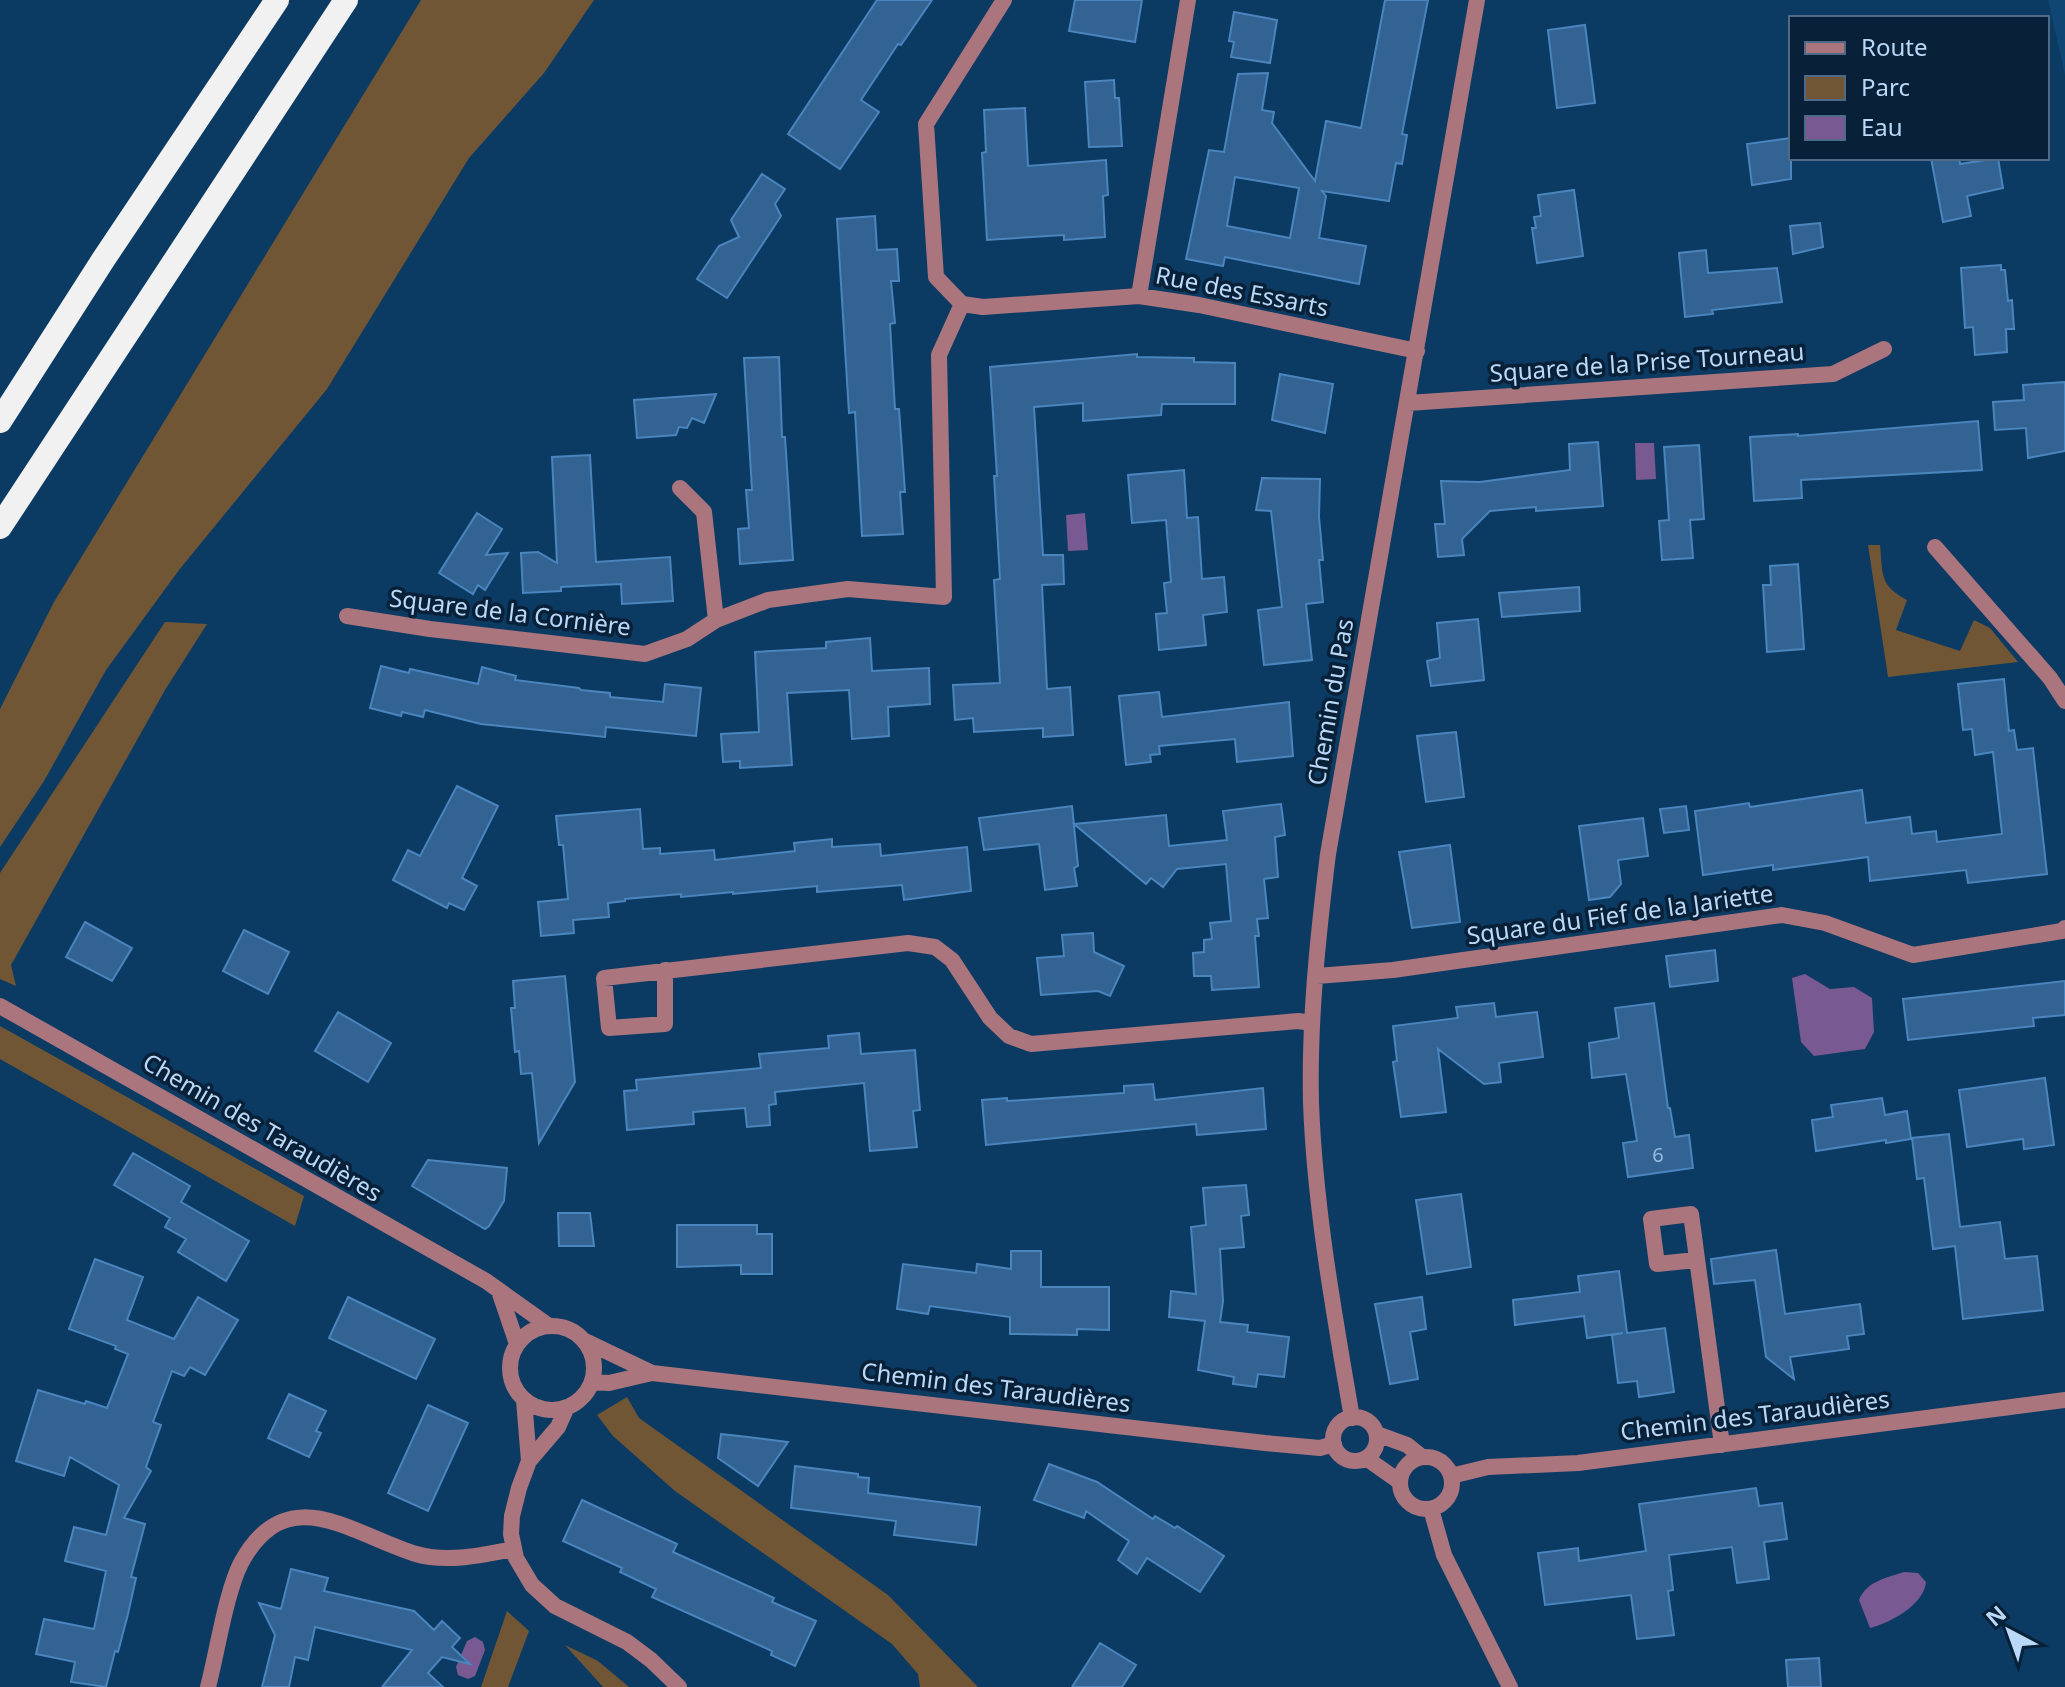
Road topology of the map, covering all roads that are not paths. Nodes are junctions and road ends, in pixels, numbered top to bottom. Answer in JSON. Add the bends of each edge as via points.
{"nodes":[{"id":1,"x":277,"y":0,"type":"edge"},
{"id":2,"x":346,"y":0,"type":"edge"},
{"id":3,"x":1004,"y":0,"type":"edge"},
{"id":4,"x":1188,"y":0,"type":"edge"},
{"id":5,"x":1477,"y":0,"type":"edge"},
{"id":6,"x":1139,"y":296,"type":"junction"},
{"id":7,"x":962,"y":304,"type":"junction"},
{"id":8,"x":1884,"y":349,"type":"dead end"},
{"id":9,"x":1417,"y":351,"type":"junction"},
{"id":10,"x":1408,"y":403,"type":"junction"},
{"id":11,"x":0,"y":421,"type":"edge"},
{"id":12,"x":680,"y":488,"type":"dead end"},
{"id":13,"x":0,"y":527,"type":"edge"},
{"id":14,"x":1935,"y":547,"type":"dead end"},
{"id":15,"x":347,"y":616,"type":"dead end"},
{"id":16,"x":716,"y":620,"type":"junction"},
{"id":17,"x":2065,"y":701,"type":"edge"},
{"id":18,"x":2065,"y":928,"type":"edge"},
{"id":19,"x":665,"y":970,"type":"junction"},
{"id":20,"x":1317,"y":976,"type":"junction"},
{"id":21,"x":0,"y":1006,"type":"edge"},
{"id":22,"x":1312,"y":1023,"type":"junction"},
{"id":23,"x":1696,"y":1260,"type":"dead end"},
{"id":24,"x":499,"y":1291,"type":"junction"},
{"id":25,"x":549,"y":1326,"type":"junction"},
{"id":26,"x":585,"y":1341,"type":"junction"},
{"id":27,"x":517,"y":1344,"type":"junction"},
{"id":28,"x":652,"y":1373,"type":"junction"},
{"id":29,"x":592,"y":1382,"type":"junction"},
{"id":30,"x":524,"y":1400,"type":"junction"},
{"id":31,"x":2065,"y":1400,"type":"edge"},
{"id":32,"x":567,"y":1407,"type":"junction"},
{"id":33,"x":1352,"y":1418,"type":"junction"},
{"id":34,"x":1377,"y":1434,"type":"junction"},
{"id":35,"x":1334,"y":1444,"type":"junction"},
{"id":36,"x":1722,"y":1445,"type":"junction"},
{"id":37,"x":1422,"y":1457,"type":"junction"},
{"id":38,"x":1366,"y":1458,"type":"junction"},
{"id":39,"x":529,"y":1461,"type":"junction"},
{"id":40,"x":1451,"y":1476,"type":"junction"},
{"id":41,"x":1400,"y":1482,"type":"junction"},
{"id":42,"x":1431,"y":1509,"type":"junction"},
{"id":43,"x":513,"y":1549,"type":"junction"},
{"id":44,"x":208,"y":1687,"type":"edge"},
{"id":45,"x":679,"y":1687,"type":"edge"},
{"id":46,"x":1510,"y":1687,"type":"edge"}],
"edges":[{"from":1,"to":11,"type":"highway"},
{"from":2,"to":13,"type":"highway"},
{"from":3,"to":7,"type":"street","via":[[926,124],[936,277]]},
{"from":4,"to":6,"type":"street"},
{"from":5,"to":9,"type":"street","name":"Chemin du Pas"},
{"from":6,"to":7,"type":"street","name":"Rue des Essarts"},
{"from":6,"to":9,"type":"street","name":"Rue des Essarts"},
{"from":7,"to":16,"type":"street","name":"Square de la Cornière","via":[[939,355],[944,597],[848,589],[768,600]]},
{"from":8,"to":10,"type":"street","name":"Square de la Prise Tourneau","via":[[1833,374]]},
{"from":9,"to":10,"type":"street","name":"Chemin du Pas"},
{"from":10,"to":20,"type":"street","name":"Chemin du Pas","via":[[1328,854]]},
{"from":12,"to":16,"type":"street","via":[[704,512]]},
{"from":14,"to":17,"type":"street"},
{"from":15,"to":16,"type":"street","name":"Square de la Cornière","via":[[645,654],[687,639]]},
{"from":18,"to":20,"type":"street","name":"Square du Fief de la Jariette","via":[[1913,955],[1825,923],[1782,915]]},
{"from":19,"to":19,"type":"street","via":[[604,978],[609,1028],[665,1024]]},
{"from":19,"to":22,"type":"street","via":[[908,943],[935,947],[952,960],[990,1018],[1009,1036],[1031,1044]]},
{"from":20,"to":22,"type":"street","name":"Chemin du Pas"},
{"from":21,"to":24,"type":"street","name":"Chemin des Taraudières"},
{"from":22,"to":33,"type":"street","name":"Chemin du Pas","via":[[1311,1103],[1322,1236]]},
{"from":23,"to":36,"type":"street"},
{"from":24,"to":25,"type":"street","name":"Chemin des Taraudières"},
{"from":24,"to":27,"type":"street"},
{"from":25,"to":26,"type":"street","via":[[569,1329]]},
{"from":25,"to":27,"type":"street","via":[[531,1331]]},
{"from":26,"to":28,"type":"street","name":"Chemin des Taraudières"},
{"from":26,"to":29,"type":"street","via":[[594,1360]]},
{"from":27,"to":30,"type":"street","via":[[510,1373]]},
{"from":28,"to":29,"type":"street","name":"Chemin des Taraudières"},
{"from":28,"to":35,"type":"street","name":"Chemin des Taraudières","via":[[1265,1443],[1320,1448]]},
{"from":29,"to":32,"type":"street","via":[[583,1397]]},
{"from":30,"to":32,"type":"street","via":[[542,1409]]},
{"from":30,"to":39,"type":"street"},
{"from":31,"to":36,"type":"street","name":"Chemin des Taraudières"},
{"from":32,"to":39,"type":"street","via":[[558,1427]]},
{"from":33,"to":34,"type":"street","via":[[1370,1423]]},
{"from":33,"to":35,"type":"street","via":[[1335,1430]]},
{"from":34,"to":37,"type":"street"},
{"from":34,"to":38,"type":"street","via":[[1375,1448]]},
{"from":35,"to":38,"type":"street","via":[[1346,1459]]},
{"from":36,"to":40,"type":"street","name":"Chemin des Taraudières","via":[[1578,1463],[1488,1467]]},
{"from":37,"to":40,"type":"street","via":[[1443,1463]]},
{"from":37,"to":41,"type":"street","via":[[1406,1466]]},
{"from":38,"to":41,"type":"street"},
{"from":39,"to":43,"type":"street","via":[[512,1516]]},
{"from":40,"to":42,"type":"street","via":[[1446,1500]]},
{"from":41,"to":42,"type":"street","via":[[1403,1497],[1415,1507]]},
{"from":42,"to":46,"type":"street","via":[[1444,1555]]},
{"from":43,"to":44,"type":"street","via":[[436,1558],[323,1517],[294,1516],[258,1536],[240,1565]]},
{"from":43,"to":45,"type":"street","via":[[522,1571],[545,1598],[627,1642]]}]}
